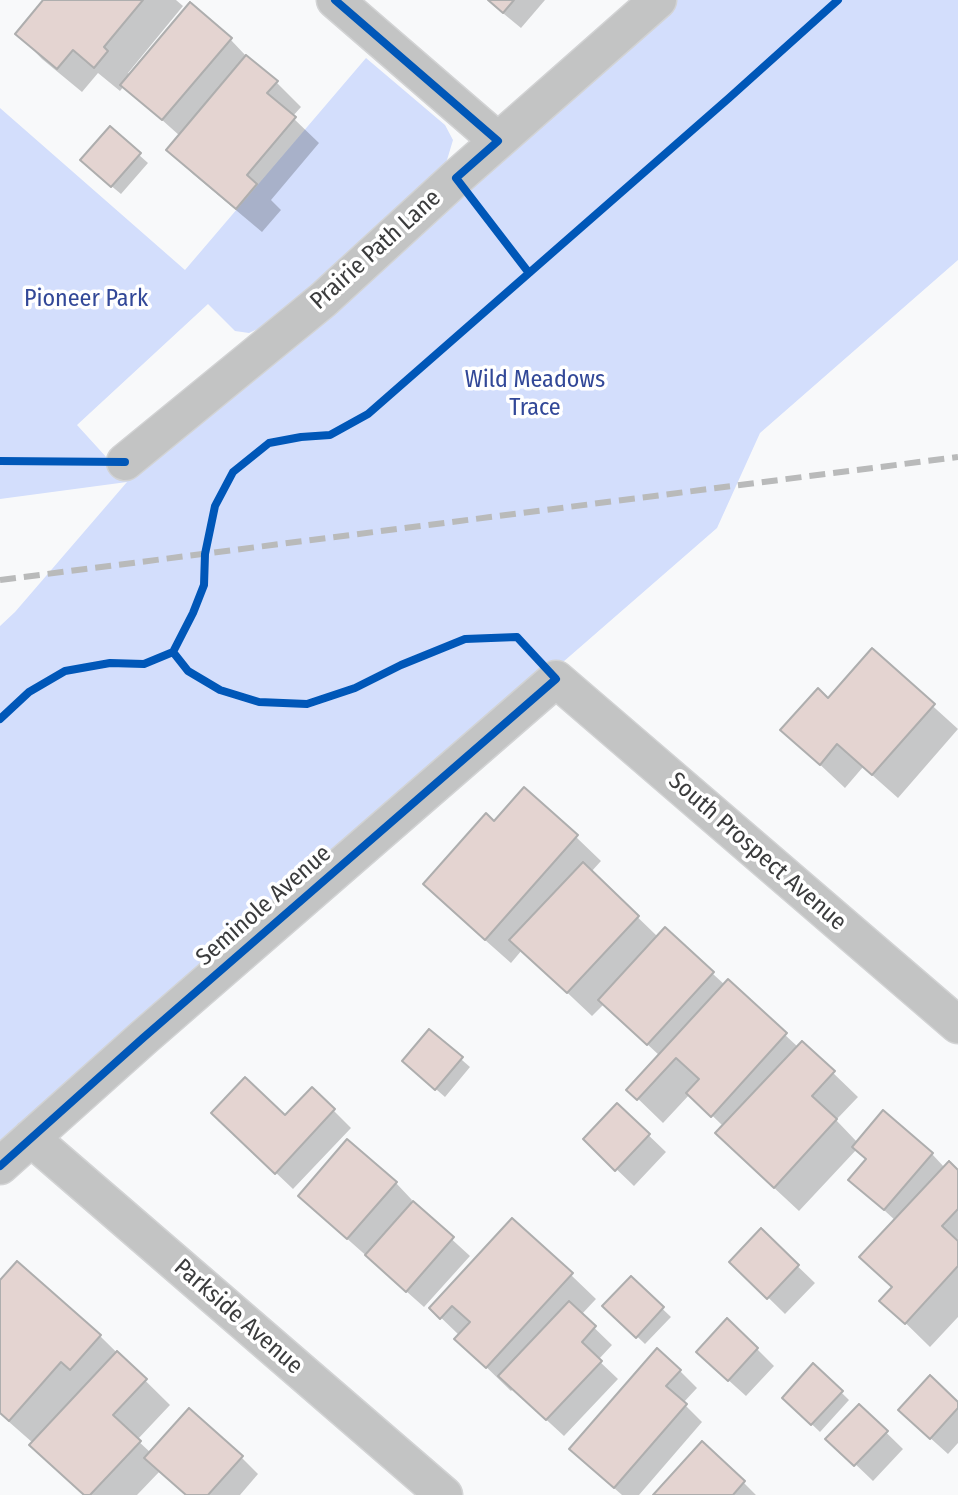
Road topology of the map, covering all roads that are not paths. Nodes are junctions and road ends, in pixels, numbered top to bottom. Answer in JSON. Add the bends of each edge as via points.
{"nodes":[{"id":1,"x":335,"y":0,"type":"edge"},
{"id":2,"x":658,"y":0,"type":"edge"},
{"id":3,"x":498,"y":141,"type":"junction"},
{"id":4,"x":125,"y":462,"type":"dead end"},
{"id":5,"x":556,"y":679,"type":"joint"},
{"id":6,"x":958,"y":1025,"type":"edge"},
{"id":7,"x":31,"y":1138,"type":"junction"},
{"id":8,"x":0,"y":1166,"type":"edge"},
{"id":9,"x":444,"y":1495,"type":"edge"}],
"edges":[{"from":1,"to":3,"type":"street"},
{"from":2,"to":3,"type":"street","name":"Prairie Path Lane"},
{"from":3,"to":4,"type":"street","name":"Prairie Path Lane","via":[[323,300]]},
{"from":5,"to":6,"type":"street","name":"South Prospect Avenue"},
{"from":5,"to":7,"type":"street","name":"Seminole Avenue"},
{"from":7,"to":8,"type":"street","name":"Seminole Avenue"},
{"from":7,"to":9,"type":"street","name":"Parkside Avenue"}]}
